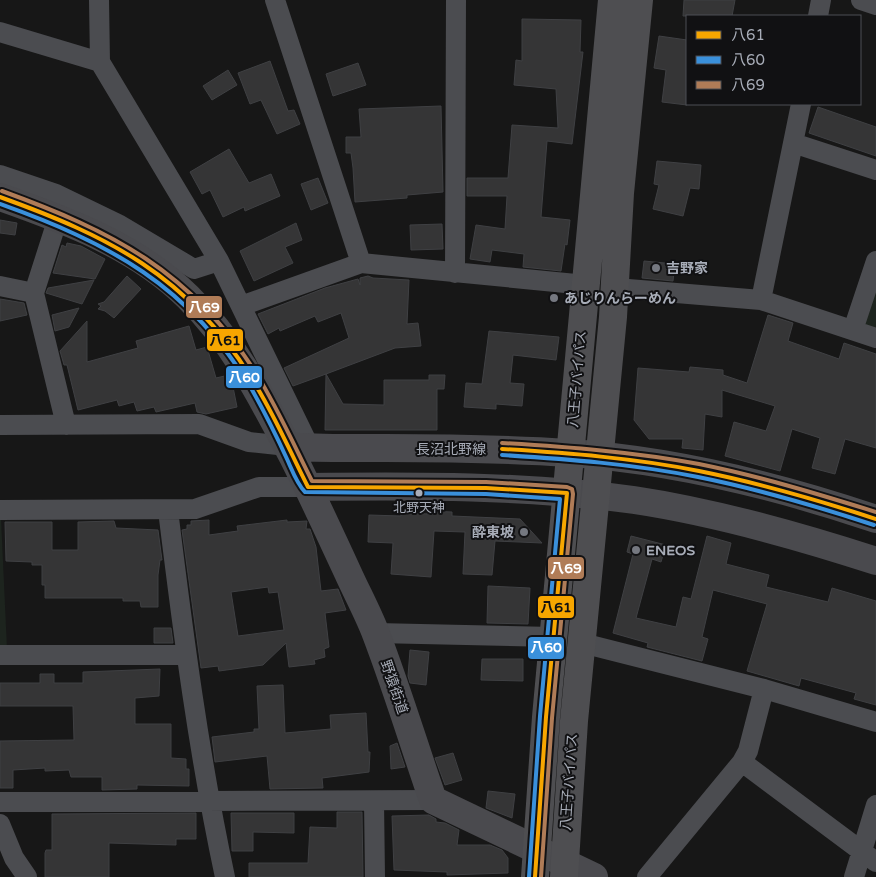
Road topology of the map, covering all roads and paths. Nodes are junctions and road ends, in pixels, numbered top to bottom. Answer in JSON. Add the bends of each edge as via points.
{"nodes":[{"id":1,"x":100,"y":0,"type":"edge"},
{"id":2,"x":275,"y":0,"type":"edge"},
{"id":3,"x":456,"y":0,"type":"edge"},
{"id":4,"x":612,"y":0,"type":"edge"},
{"id":5,"x":639,"y":0,"type":"edge"},
{"id":6,"x":821,"y":0,"type":"edge"},
{"id":7,"x":861,"y":0,"type":"edge"},
{"id":8,"x":876,"y":5,"type":"edge"},
{"id":9,"x":818,"y":15,"type":"edge"},
{"id":10,"x":0,"y":32,"type":"edge"},
{"id":11,"x":100,"y":62,"type":"junction"},
{"id":12,"x":801,"y":105,"type":"edge"},
{"id":13,"x":793,"y":143,"type":"junction"},
{"id":14,"x":876,"y":170,"type":"edge"},
{"id":15,"x":0,"y":175,"type":"edge"},
{"id":16,"x":0,"y":197,"type":"edge"},
{"id":17,"x":58,"y":218,"type":"junction"},
{"id":18,"x":219,"y":261,"type":"junction"},
{"id":19,"x":876,"y":261,"type":"edge"},
{"id":20,"x":361,"y":263,"type":"junction"},
{"id":21,"x":455,"y":273,"type":"junction"},
{"id":22,"x":586,"y":285,"type":"junction"},
{"id":23,"x":0,"y":286,"type":"edge"},
{"id":24,"x":616,"y":288,"type":"junction"},
{"id":25,"x":34,"y":293,"type":"junction"},
{"id":26,"x":761,"y":300,"type":"junction"},
{"id":27,"x":241,"y":306,"type":"junction"},
{"id":28,"x":853,"y":330,"type":"junction"},
{"id":29,"x":876,"y":338,"type":"edge"},
{"id":30,"x":0,"y":425,"type":"edge"},
{"id":31,"x":66,"y":425,"type":"junction"},
{"id":32,"x":299,"y":447,"type":"junction"},
{"id":33,"x":571,"y":453,"type":"junction"},
{"id":34,"x":600,"y":456,"type":"junction"},
{"id":35,"x":672,"y":467,"type":"junction"},
{"id":36,"x":308,"y":487,"type":"junction"},
{"id":37,"x":567,"y":493,"type":"junction"},
{"id":38,"x":597,"y":496,"type":"junction"},
{"id":39,"x":668,"y":507,"type":"junction"},
{"id":40,"x":0,"y":510,"type":"edge"},
{"id":41,"x":168,"y":510,"type":"junction"},
{"id":42,"x":876,"y":519,"type":"edge"},
{"id":43,"x":876,"y":561,"type":"edge"},
{"id":44,"x":376,"y":633,"type":"junction"},
{"id":45,"x":554,"y":637,"type":"junction"},
{"id":46,"x":582,"y":643,"type":"junction"},
{"id":47,"x":186,"y":655,"type":"junction"},
{"id":48,"x":0,"y":656,"type":"edge"},
{"id":49,"x":764,"y":690,"type":"junction"},
{"id":50,"x":876,"y":722,"type":"edge"},
{"id":51,"x":742,"y":762,"type":"junction"},
{"id":52,"x":433,"y":800,"type":"junction"},
{"id":53,"x":374,"y":801,"type":"junction"},
{"id":54,"x":0,"y":802,"type":"edge"},
{"id":55,"x":209,"y":802,"type":"junction"},
{"id":56,"x":876,"y":805,"type":"edge"},
{"id":57,"x":0,"y":824,"type":"edge"},
{"id":58,"x":535,"y":850,"type":"junction"},
{"id":59,"x":869,"y":857,"type":"edge"},
{"id":60,"x":564,"y":870,"type":"edge"},
{"id":61,"x":27,"y":877,"type":"edge"},
{"id":62,"x":225,"y":877,"type":"edge"},
{"id":63,"x":375,"y":877,"type":"edge"},
{"id":64,"x":535,"y":877,"type":"edge"},
{"id":65,"x":594,"y":877,"type":"edge"},
{"id":66,"x":647,"y":877,"type":"edge"},
{"id":67,"x":854,"y":877,"type":"edge"}],
"edges":[{"from":1,"to":11,"type":"street"},
{"from":2,"to":20,"type":"street"},
{"from":3,"to":21,"type":"street"},
{"from":4,"to":22,"type":"highway","name":"八王子バイパス"},
{"from":5,"to":24,"type":"highway","name":"八王子バイパス","via":[[620,192]]},
{"from":6,"to":9,"type":"street"},
{"from":7,"to":8,"type":"street"},
{"from":10,"to":11,"type":"street"},
{"from":11,"to":18,"type":"street"},
{"from":12,"to":13,"type":"street"},
{"from":13,"to":14,"type":"street"},
{"from":13,"to":26,"type":"street"},
{"from":15,"to":18,"type":"street","via":[[56,194],[120,224],[194,269]]},
{"from":16,"to":17,"type":"main road","name":"野猿街道"},
{"from":17,"to":25,"type":"street"},
{"from":17,"to":32,"type":"main road","name":"野猿街道","via":[[134,256],[188,297],[242,363]]},
{"from":18,"to":27,"type":"street"},
{"from":19,"to":28,"type":"street"},
{"from":20,"to":21,"type":"street"},
{"from":20,"to":27,"type":"street"},
{"from":21,"to":22,"type":"street"},
{"from":22,"to":33,"type":"highway","name":"八王子バイパス"},
{"from":23,"to":25,"type":"street"},
{"from":24,"to":26,"type":"street"},
{"from":24,"to":34,"type":"highway","name":"八王子バイパス"},
{"from":25,"to":31,"type":"street"},
{"from":26,"to":28,"type":"street"},
{"from":27,"to":32,"type":"street"},
{"from":28,"to":29,"type":"street"},
{"from":30,"to":31,"type":"street"},
{"from":31,"to":32,"type":"street","via":[[199,424],[249,442]]},
{"from":32,"to":33,"type":"main road","name":"長沼北野線"},
{"from":32,"to":36,"type":"main road","name":"野猿街道"},
{"from":33,"to":34,"type":"main road","name":"長沼北野線"},
{"from":33,"to":37,"type":"highway","name":"八王子バイパス"},
{"from":34,"to":35,"type":"main road","name":"長沼北野線"},
{"from":34,"to":38,"type":"highway","name":"八王子バイパス"},
{"from":35,"to":39,"type":"main road","via":[[660,476],[657,492]]},
{"from":35,"to":42,"type":"main road","name":"長沼北野線","via":[[751,483]]},
{"from":36,"to":37,"type":"main road","via":[[486,488]]},
{"from":36,"to":41,"type":"street","via":[[259,487],[195,509]]},
{"from":36,"to":44,"type":"main road","name":"野猿街道"},
{"from":37,"to":38,"type":"main road"},
{"from":37,"to":45,"type":"highway","name":"八王子バイパス"},
{"from":38,"to":39,"type":"main road"},
{"from":38,"to":46,"type":"highway","name":"八王子バイパス"},
{"from":39,"to":43,"type":"main road","via":[[781,533]]},
{"from":40,"to":41,"type":"street"},
{"from":41,"to":47,"type":"street"},
{"from":44,"to":45,"type":"street"},
{"from":44,"to":52,"type":"main road","name":"野猿街道"},
{"from":45,"to":58,"type":"highway","name":"八王子バイパス"},
{"from":46,"to":49,"type":"street"},
{"from":46,"to":60,"type":"highway","name":"八王子バイパス"},
{"from":47,"to":48,"type":"street"},
{"from":47,"to":55,"type":"street"},
{"from":49,"to":50,"type":"street"},
{"from":49,"to":51,"type":"street","via":[[748,751]]},
{"from":51,"to":59,"type":"street"},
{"from":51,"to":66,"type":"street"},
{"from":52,"to":53,"type":"street"},
{"from":52,"to":58,"type":"main road"},
{"from":53,"to":55,"type":"street"},
{"from":53,"to":63,"type":"street"},
{"from":54,"to":55,"type":"street"},
{"from":55,"to":62,"type":"street"},
{"from":56,"to":59,"type":"street"},
{"from":57,"to":61,"type":"street","via":[[14,858]]},
{"from":58,"to":60,"type":"main road"},
{"from":58,"to":64,"type":"highway","name":"八王子バイパス"},
{"from":59,"to":67,"type":"street"},
{"from":60,"to":65,"type":"main road"}]}
